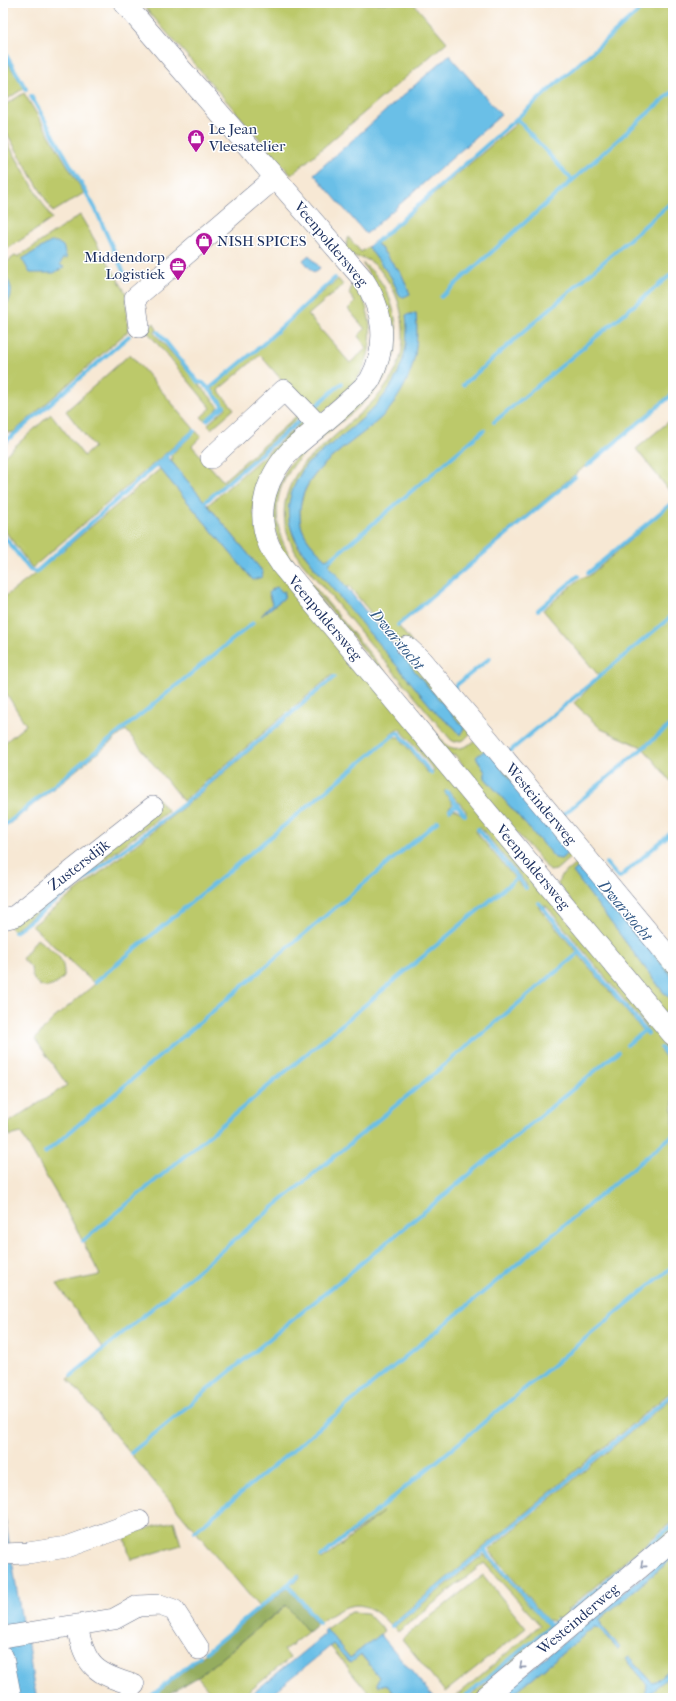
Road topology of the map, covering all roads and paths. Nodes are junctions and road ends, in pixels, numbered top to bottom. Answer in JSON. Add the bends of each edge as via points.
{"nodes":[{"id":1,"x":124,"y":3,"type":"edge"},
{"id":2,"x":275,"y":178,"type":"junction"},
{"id":3,"x":139,"y":327,"type":"dead end"},
{"id":4,"x":319,"y":426,"type":"junction"},
{"id":5,"x":211,"y":458,"type":"dead end"},
{"id":6,"x":407,"y":647,"type":"dead end"},
{"id":7,"x":153,"y":806,"type":"dead end"},
{"id":8,"x":3,"y":919,"type":"edge"},
{"id":9,"x":673,"y":962,"type":"edge"},
{"id":10,"x":673,"y":1035,"type":"edge"},
{"id":11,"x":139,"y":1521,"type":"dead end"},
{"id":12,"x":673,"y":1540,"type":"edge"},
{"id":13,"x":7,"y":1553,"type":"edge"},
{"id":14,"x":77,"y":1626,"type":"junction"},
{"id":15,"x":4,"y":1644,"type":"edge"},
{"id":16,"x":199,"y":1649,"type":"dead end"},
{"id":17,"x":134,"y":1685,"type":"dead end"},
{"id":18,"x":11,"y":1698,"type":"edge"},
{"id":19,"x":484,"y":1698,"type":"edge"}],
"edges":[{"from":1,"to":2,"type":"street","name":"Veenpoldersweg"},
{"from":2,"to":3,"type":"street","via":[[135,298]]},
{"from":2,"to":4,"type":"street","name":"Veenpoldersweg","via":[[363,279],[380,313],[382,329],[379,354],[369,381]]},
{"from":4,"to":5,"type":"street","via":[[284,390]]},
{"from":4,"to":10,"type":"street","name":"Veenpoldersweg","via":[[281,461],[266,490],[262,508],[269,545],[282,566]]},
{"from":6,"to":9,"type":"street","name":"Westeinderweg","via":[[421,660]]},
{"from":7,"to":8,"type":"street","name":"Zustersdijk","via":[[15,916]]},
{"from":11,"to":13,"type":"street","via":[[66,1547],[28,1553]]},
{"from":12,"to":19,"type":"street","name":"Westeinderweg","one_way":true},
{"from":14,"to":15,"type":"street","via":[[29,1634]]},
{"from":14,"to":16,"type":"street","via":[[114,1619],[138,1606],[160,1605],[174,1610]]},
{"from":14,"to":17,"type":"street","via":[[82,1648],[96,1670]]},
{"from":15,"to":18,"type":"street"}]}
